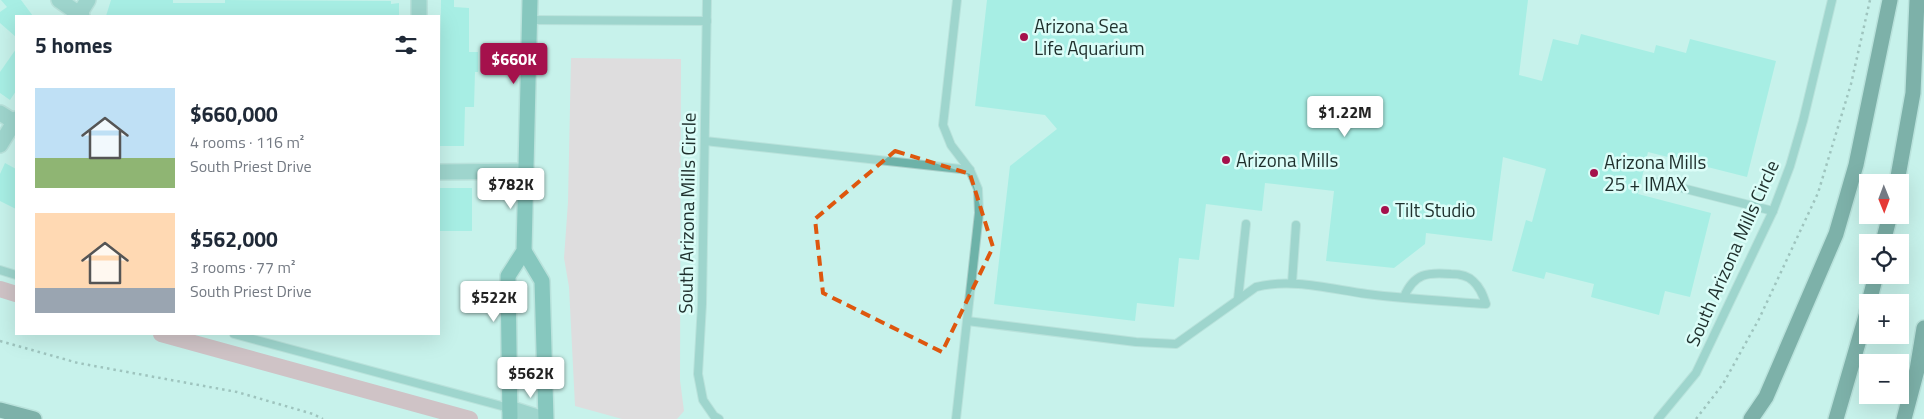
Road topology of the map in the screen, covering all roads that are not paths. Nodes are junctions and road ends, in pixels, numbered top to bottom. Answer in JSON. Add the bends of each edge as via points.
{"nodes":[{"id":1,"x":59,"y":0,"type":"edge"},
{"id":2,"x":88,"y":0,"type":"edge"},
{"id":3,"x":419,"y":0,"type":"edge"},
{"id":4,"x":530,"y":0,"type":"edge"},
{"id":5,"x":707,"y":0,"type":"edge"},
{"id":6,"x":958,"y":0,"type":"edge"},
{"id":7,"x":1832,"y":0,"type":"edge"},
{"id":8,"x":1890,"y":0,"type":"edge"},
{"id":9,"x":1917,"y":0,"type":"edge"},
{"id":10,"x":79,"y":15,"type":"edge"},
{"id":11,"x":80,"y":15,"type":"edge"},
{"id":12,"x":419,"y":15,"type":"edge"},
{"id":13,"x":530,"y":20,"type":"junction"},
{"id":14,"x":707,"y":21,"type":"junction"},
{"id":15,"x":0,"y":113,"type":"edge"},
{"id":16,"x":15,"y":121,"type":"edge"},
{"id":17,"x":15,"y":123,"type":"edge"},
{"id":18,"x":705,"y":141,"type":"junction"},
{"id":19,"x":0,"y":145,"type":"edge"},
{"id":20,"x":527,"y":170,"type":"junction"},
{"id":21,"x":970,"y":170,"type":"junction"},
{"id":22,"x":440,"y":172,"type":"edge"},
{"id":23,"x":1898,"y":174,"type":"edge"},
{"id":24,"x":1658,"y":182,"type":"dead end"},
{"id":25,"x":1772,"y":211,"type":"junction"},
{"id":26,"x":1246,"y":224,"type":"dead end"},
{"id":27,"x":1296,"y":225,"type":"dead end"},
{"id":28,"x":524,"y":251,"type":"junction"},
{"id":29,"x":0,"y":270,"type":"edge"},
{"id":30,"x":15,"y":275,"type":"edge"},
{"id":31,"x":1292,"y":283,"type":"junction"},
{"id":32,"x":1404,"y":297,"type":"junction"},
{"id":33,"x":1238,"y":299,"type":"junction"},
{"id":34,"x":967,"y":321,"type":"junction"},
{"id":35,"x":1924,"y":328,"type":"edge"},
{"id":36,"x":237,"y":335,"type":"edge"},
{"id":37,"x":1859,"y":340,"type":"edge"},
{"id":38,"x":0,"y":410,"type":"edge"},
{"id":39,"x":510,"y":414,"type":"edge"},
{"id":40,"x":34,"y":419,"type":"edge"},
{"id":41,"x":545,"y":419,"type":"edge"},
{"id":42,"x":719,"y":419,"type":"edge"},
{"id":43,"x":956,"y":419,"type":"edge"},
{"id":44,"x":1658,"y":419,"type":"edge"},
{"id":45,"x":1750,"y":419,"type":"edge"},
{"id":46,"x":1836,"y":419,"type":"edge"},
{"id":47,"x":1904,"y":419,"type":"edge"}],
"edges":[{"from":1,"to":10,"type":"street"},
{"from":2,"to":11,"type":"street"},
{"from":3,"to":12,"type":"street"},
{"from":4,"to":13,"type":"main road"},
{"from":5,"to":14,"type":"lane","name":"South Arizona Mills Circle"},
{"from":6,"to":21,"type":"lane","via":[[944,124],[951,145]]},
{"from":7,"to":25,"type":"lane","name":"South Arizona Mills Circle","via":[[1803,121]]},
{"from":8,"to":45,"type":"highway","via":[[1856,164],[1836,234],[1766,397]]},
{"from":9,"to":23,"type":"highway","via":[[1913,93]]},
{"from":13,"to":14,"type":"lane"},
{"from":13,"to":20,"type":"main road"},
{"from":14,"to":18,"type":"lane","name":"South Arizona Mills Circle"},
{"from":15,"to":16,"type":"street"},
{"from":17,"to":19,"type":"street"},
{"from":18,"to":21,"type":"lane"},
{"from":18,"to":42,"type":"lane","name":"South Arizona Mills Circle","via":[[698,374],[703,400]]},
{"from":20,"to":22,"type":"street"},
{"from":20,"to":28,"type":"main road"},
{"from":21,"to":34,"type":"lane","via":[[978,189],[979,213]]},
{"from":24,"to":25,"type":"lane"},
{"from":25,"to":44,"type":"lane","name":"South Arizona Mills Circle","via":[[1696,373]]},
{"from":26,"to":33,"type":"lane"},
{"from":27,"to":31,"type":"lane"},
{"from":28,"to":39,"type":"main road","via":[[508,276]]},
{"from":28,"to":41,"type":"main road","via":[[542,281]]},
{"from":29,"to":30,"type":"lane"},
{"from":31,"to":32,"type":"lane"},
{"from":31,"to":33,"type":"lane","via":[[1256,287]]},
{"from":32,"to":32,"type":"lane","via":[[1486,304],[1482,292],[1472,280],[1463,275],[1432,272],[1425,273],[1408,288]]},
{"from":33,"to":34,"type":"lane","via":[[1176,344]]},
{"from":34,"to":43,"type":"lane"},
{"from":35,"to":47,"type":"highway"},
{"from":36,"to":39,"type":"lane"},
{"from":37,"to":46,"type":"highway"},
{"from":38,"to":40,"type":"highway"},
{"from":39,"to":41,"type":"street"}]}
